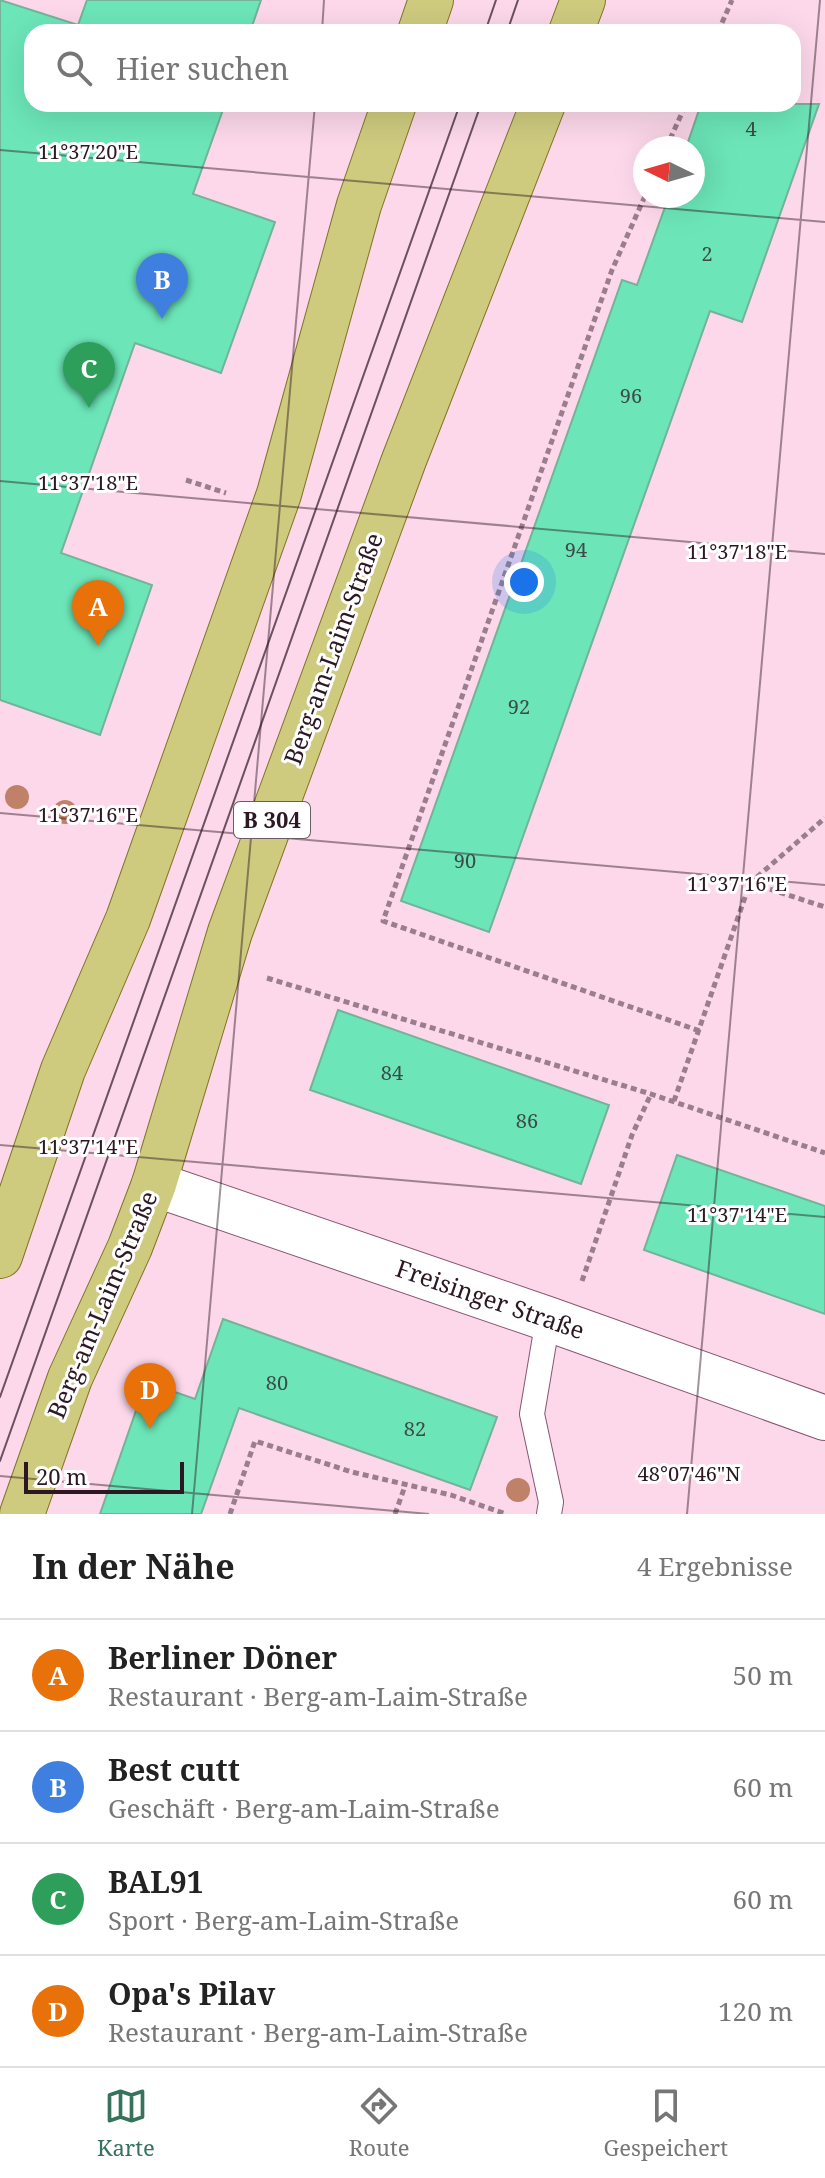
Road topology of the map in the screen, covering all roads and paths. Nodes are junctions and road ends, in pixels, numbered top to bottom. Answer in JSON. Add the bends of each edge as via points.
{"nodes":[{"id":1,"x":431,"y":0,"type":"edge"},
{"id":2,"x":583,"y":0,"type":"edge"},
{"id":3,"x":732,"y":0,"type":"edge"},
{"id":4,"x":423,"y":24,"type":"edge"},
{"id":5,"x":574,"y":24,"type":"edge"},
{"id":6,"x":722,"y":24,"type":"edge"},
{"id":7,"x":391,"y":112,"type":"edge"},
{"id":8,"x":540,"y":112,"type":"edge"},
{"id":9,"x":682,"y":112,"type":"edge"},
{"id":10,"x":671,"y":136,"type":"edge"},
{"id":11,"x":640,"y":208,"type":"edge"},
{"id":12,"x":186,"y":480,"type":"dead end"},
{"id":13,"x":226,"y":493,"type":"dead end"},
{"id":14,"x":825,"y":818,"type":"edge"},
{"id":15,"x":750,"y":883,"type":"junction"},
{"id":16,"x":825,"y":907,"type":"edge"},
{"id":17,"x":266,"y":978,"type":"dead end"},
{"id":18,"x":700,"y":1031,"type":"junction"},
{"id":19,"x":651,"y":1094,"type":"junction"},
{"id":20,"x":674,"y":1101,"type":"junction"},
{"id":21,"x":825,"y":1153,"type":"edge"},
{"id":22,"x":154,"y":1184,"type":"junction"},
{"id":23,"x":6,"y":1211,"type":"edge"},
{"id":24,"x":0,"y":1256,"type":"edge"},
{"id":25,"x":557,"y":1322,"type":"junction"},
{"id":26,"x":825,"y":1418,"type":"edge"},
{"id":27,"x":405,"y":1486,"type":"junction"},
{"id":28,"x":22,"y":1514,"type":"edge"},
{"id":29,"x":230,"y":1514,"type":"edge"},
{"id":30,"x":395,"y":1514,"type":"edge"},
{"id":31,"x":506,"y":1514,"type":"edge"},
{"id":32,"x":549,"y":1514,"type":"edge"}],
"edges":[{"from":1,"to":4,"type":"main road"},
{"from":2,"to":5,"type":"main road"},
{"from":3,"to":6,"type":"path"},
{"from":7,"to":23,"type":"main road","via":[[359,205],[279,494],[128,919]]},
{"from":8,"to":22,"type":"main road","name":"Berg-am-Laim-Straße","number":"B 304","via":[[404,460],[230,932]]},
{"from":9,"to":10,"type":"path"},
{"from":11,"to":18,"type":"path","via":[[612,270],[383,921]]},
{"from":12,"to":13,"type":"path"},
{"from":14,"to":15,"type":"path"},
{"from":15,"to":16,"type":"path"},
{"from":15,"to":18,"type":"path"},
{"from":17,"to":19,"type":"path"},
{"from":18,"to":20,"type":"path"},
{"from":19,"to":20,"type":"path"},
{"from":19,"to":25,"type":"path"},
{"from":20,"to":21,"type":"path"},
{"from":22,"to":25,"type":"street","name":"Freisinger Straße"},
{"from":22,"to":28,"type":"main road","name":"Berg-am-Laim-Straße","number":"B 304","via":[[70,1378]]},
{"from":23,"to":24,"type":"main road"},
{"from":25,"to":26,"type":"street","name":"Freisinger Straße"},
{"from":25,"to":32,"type":"lane","via":[[532,1414]]},
{"from":27,"to":29,"type":"path","via":[[255,1441]]},
{"from":27,"to":30,"type":"path"},
{"from":27,"to":31,"type":"path"}]}
